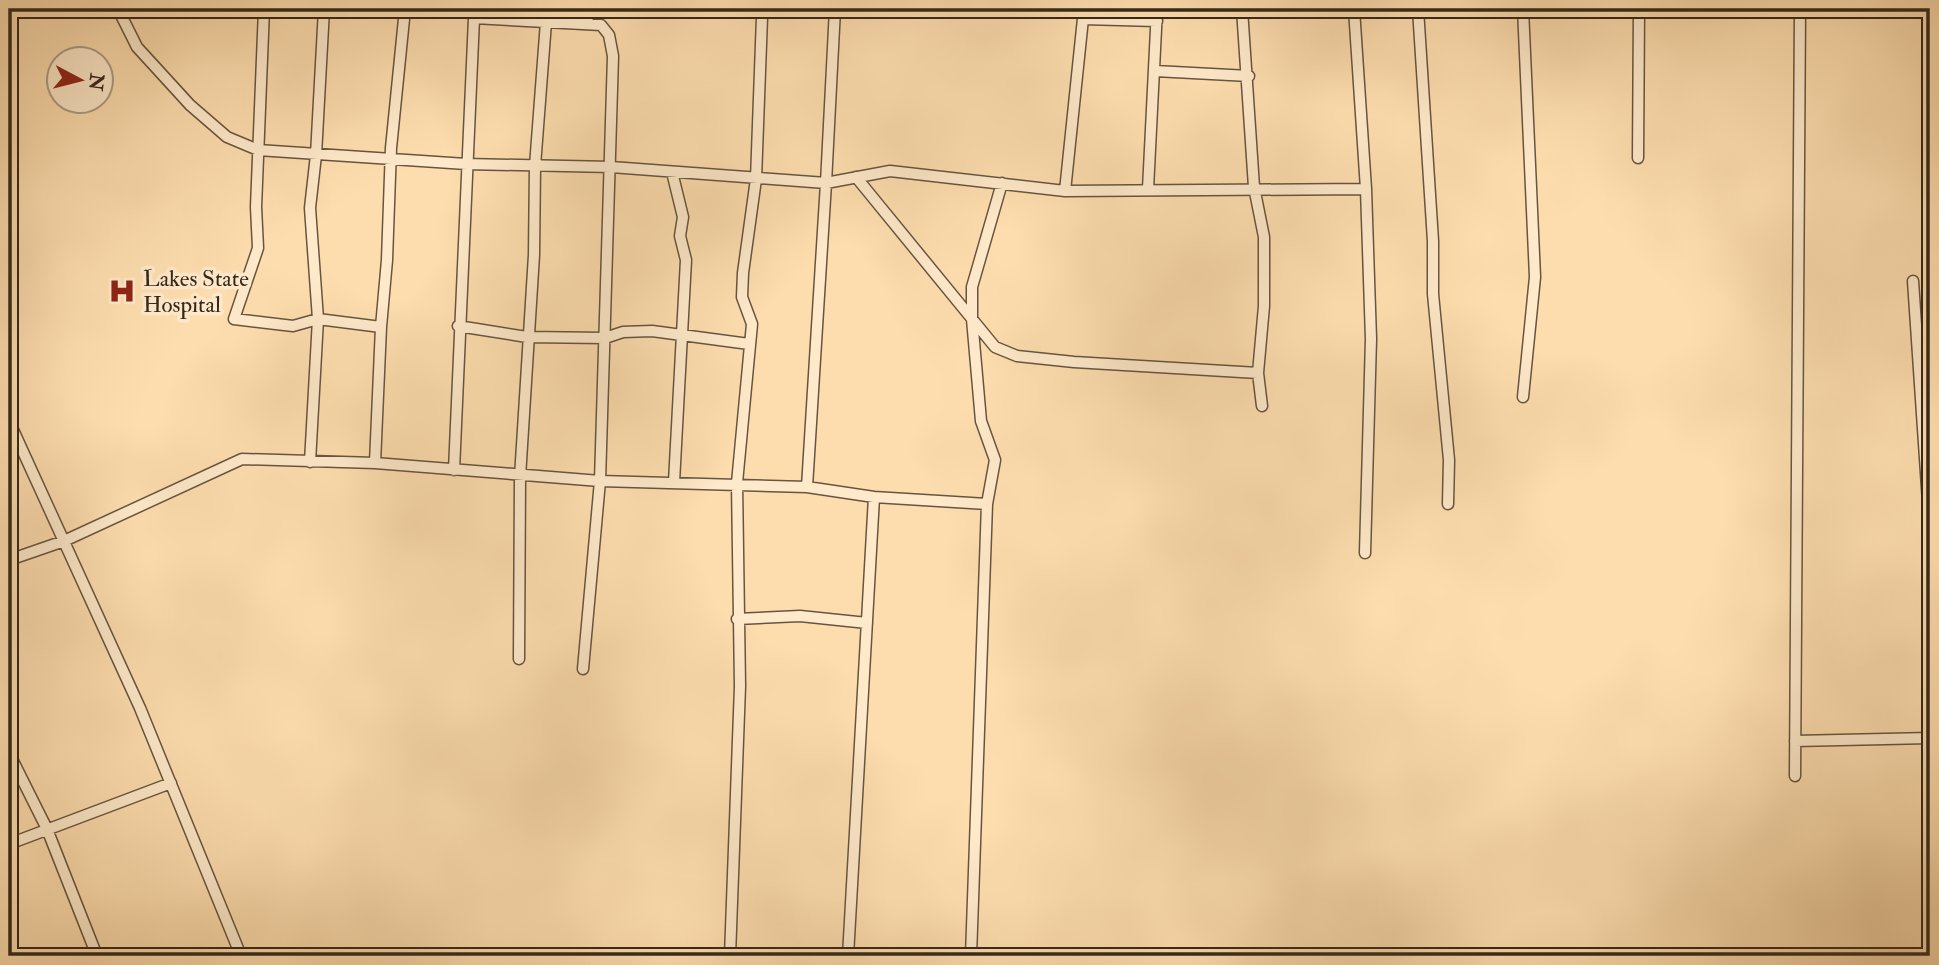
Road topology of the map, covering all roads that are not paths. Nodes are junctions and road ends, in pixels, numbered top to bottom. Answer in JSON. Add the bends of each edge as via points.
{"nodes":[{"id":1,"x":117,"y":9,"type":"edge"},
{"id":2,"x":264,"y":9,"type":"edge"},
{"id":3,"x":324,"y":9,"type":"edge"},
{"id":4,"x":405,"y":9,"type":"edge"},
{"id":5,"x":547,"y":9,"type":"edge"},
{"id":6,"x":592,"y":9,"type":"edge"},
{"id":7,"x":835,"y":9,"type":"edge"},
{"id":8,"x":1157,"y":9,"type":"edge"},
{"id":9,"x":1242,"y":9,"type":"edge"},
{"id":10,"x":1354,"y":9,"type":"edge"},
{"id":11,"x":1418,"y":9,"type":"edge"},
{"id":12,"x":1523,"y":9,"type":"edge"},
{"id":13,"x":1639,"y":9,"type":"edge"},
{"id":14,"x":1800,"y":9,"type":"edge"},
{"id":15,"x":474,"y":14,"type":"edge"},
{"id":16,"x":1083,"y":14,"type":"edge"},
{"id":17,"x":762,"y":16,"type":"dead end"},
{"id":18,"x":547,"y":21,"type":"junction"},
{"id":19,"x":1157,"y":21,"type":"junction"},
{"id":20,"x":586,"y":22,"type":"junction"},
{"id":21,"x":1155,"y":71,"type":"junction"},
{"id":22,"x":1249,"y":76,"type":"junction"},
{"id":23,"x":258,"y":150,"type":"junction"},
{"id":24,"x":316,"y":155,"type":"junction"},
{"id":25,"x":391,"y":157,"type":"junction"},
{"id":26,"x":1638,"y":158,"type":"dead end"},
{"id":27,"x":466,"y":164,"type":"junction"},
{"id":28,"x":535,"y":166,"type":"junction"},
{"id":29,"x":611,"y":167,"type":"junction"},
{"id":30,"x":672,"y":172,"type":"junction"},
{"id":31,"x":856,"y":177,"type":"junction"},
{"id":32,"x":756,"y":179,"type":"junction"},
{"id":33,"x":826,"y":183,"type":"junction"},
{"id":34,"x":1002,"y":183,"type":"junction"},
{"id":35,"x":1254,"y":187,"type":"junction"},
{"id":36,"x":1148,"y":189,"type":"junction"},
{"id":37,"x":1366,"y":189,"type":"junction"},
{"id":38,"x":1065,"y":191,"type":"junction"},
{"id":39,"x":1913,"y":281,"type":"dead end"},
{"id":40,"x":972,"y":318,"type":"junction"},
{"id":41,"x":318,"y":319,"type":"junction"},
{"id":42,"x":458,"y":326,"type":"junction"},
{"id":43,"x":381,"y":327,"type":"junction"},
{"id":44,"x":681,"y":335,"type":"junction"},
{"id":45,"x":527,"y":337,"type":"junction"},
{"id":46,"x":605,"y":338,"type":"junction"},
{"id":47,"x":749,"y":344,"type":"junction"},
{"id":48,"x":1258,"y":373,"type":"junction"},
{"id":49,"x":1523,"y":397,"type":"dead end"},
{"id":50,"x":1262,"y":406,"type":"dead end"},
{"id":51,"x":9,"y":421,"type":"edge"},
{"id":52,"x":310,"y":461,"type":"junction"},
{"id":53,"x":375,"y":463,"type":"junction"},
{"id":54,"x":454,"y":470,"type":"junction"},
{"id":55,"x":520,"y":477,"type":"junction"},
{"id":56,"x":600,"y":481,"type":"junction"},
{"id":57,"x":674,"y":482,"type":"junction"},
{"id":58,"x":737,"y":483,"type":"junction"},
{"id":59,"x":807,"y":487,"type":"junction"},
{"id":60,"x":874,"y":497,"type":"junction"},
{"id":61,"x":987,"y":504,"type":"junction"},
{"id":62,"x":1448,"y":504,"type":"dead end"},
{"id":63,"x":1930,"y":532,"type":"edge"},
{"id":64,"x":64,"y":541,"type":"junction"},
{"id":65,"x":1365,"y":553,"type":"dead end"},
{"id":66,"x":9,"y":560,"type":"edge"},
{"id":67,"x":737,"y":619,"type":"junction"},
{"id":68,"x":867,"y":624,"type":"junction"},
{"id":69,"x":519,"y":659,"type":"dead end"},
{"id":70,"x":583,"y":669,"type":"dead end"},
{"id":71,"x":1930,"y":738,"type":"edge"},
{"id":72,"x":1795,"y":741,"type":"junction"},
{"id":73,"x":9,"y":753,"type":"edge"},
{"id":74,"x":1795,"y":776,"type":"dead end"},
{"id":75,"x":171,"y":783,"type":"junction"},
{"id":76,"x":47,"y":829,"type":"junction"},
{"id":77,"x":9,"y":844,"type":"edge"},
{"id":78,"x":97,"y":956,"type":"edge"},
{"id":79,"x":241,"y":956,"type":"edge"},
{"id":80,"x":730,"y":956,"type":"edge"},
{"id":81,"x":848,"y":956,"type":"edge"},
{"id":82,"x":971,"y":956,"type":"edge"}],
"edges":[{"from":1,"to":23,"type":"street","via":[[137,47],[190,105],[227,137]]},
{"from":2,"to":23,"type":"street"},
{"from":3,"to":24,"type":"street"},
{"from":4,"to":25,"type":"street"},
{"from":5,"to":18,"type":"street"},
{"from":6,"to":20,"type":"street"},
{"from":7,"to":33,"type":"street"},
{"from":8,"to":19,"type":"street"},
{"from":9,"to":22,"type":"street"},
{"from":10,"to":37,"type":"street"},
{"from":11,"to":62,"type":"street","via":[[1433,294],[1450,460]]},
{"from":12,"to":49,"type":"street","via":[[1535,277]]},
{"from":13,"to":26,"type":"street"},
{"from":14,"to":72,"type":"street"},
{"from":15,"to":18,"type":"street"},
{"from":15,"to":27,"type":"street"},
{"from":16,"to":19,"type":"street"},
{"from":16,"to":38,"type":"street"},
{"from":17,"to":32,"type":"street"},
{"from":18,"to":20,"type":"street"},
{"from":18,"to":28,"type":"street"},
{"from":19,"to":21,"type":"street"},
{"from":20,"to":29,"type":"street","via":[[601,25],[609,35],[613,56]]},
{"from":21,"to":22,"type":"street"},
{"from":21,"to":36,"type":"street"},
{"from":22,"to":35,"type":"street"},
{"from":23,"to":24,"type":"street"},
{"from":23,"to":41,"type":"street","via":[[258,248],[234,319],[293,326]]},
{"from":24,"to":25,"type":"street"},
{"from":24,"to":41,"type":"street","via":[[310,208]]},
{"from":25,"to":27,"type":"street"},
{"from":25,"to":43,"type":"street"},
{"from":27,"to":28,"type":"street"},
{"from":27,"to":42,"type":"street"},
{"from":28,"to":29,"type":"street"},
{"from":28,"to":45,"type":"street"},
{"from":29,"to":30,"type":"street"},
{"from":29,"to":46,"type":"street"},
{"from":30,"to":32,"type":"street"},
{"from":30,"to":44,"type":"street","via":[[683,217],[680,236],[686,260]]},
{"from":31,"to":33,"type":"street"},
{"from":31,"to":34,"type":"street","via":[[890,171]]},
{"from":31,"to":40,"type":"street"},
{"from":32,"to":33,"type":"street"},
{"from":32,"to":47,"type":"street","via":[[743,273],[742,298],[752,324]]},
{"from":33,"to":59,"type":"street"},
{"from":34,"to":38,"type":"street"},
{"from":34,"to":40,"type":"street","via":[[972,286]]},
{"from":35,"to":36,"type":"street"},
{"from":35,"to":37,"type":"street"},
{"from":35,"to":48,"type":"street","via":[[1264,237]]},
{"from":36,"to":38,"type":"street"},
{"from":37,"to":65,"type":"street","via":[[1371,339]]},
{"from":39,"to":63,"type":"street"},
{"from":40,"to":48,"type":"street","via":[[995,347],[1017,356]]},
{"from":40,"to":61,"type":"street","via":[[981,421],[995,460]]},
{"from":41,"to":43,"type":"street"},
{"from":41,"to":52,"type":"street"},
{"from":42,"to":45,"type":"street"},
{"from":42,"to":54,"type":"street"},
{"from":43,"to":53,"type":"street"},
{"from":44,"to":46,"type":"street","via":[[623,332]]},
{"from":44,"to":47,"type":"street"},
{"from":44,"to":57,"type":"street"},
{"from":45,"to":46,"type":"street"},
{"from":45,"to":55,"type":"street"},
{"from":46,"to":56,"type":"street"},
{"from":47,"to":58,"type":"street"},
{"from":48,"to":50,"type":"street"},
{"from":51,"to":64,"type":"street"},
{"from":52,"to":53,"type":"street"},
{"from":52,"to":64,"type":"street","via":[[242,459]]},
{"from":53,"to":54,"type":"street"},
{"from":54,"to":55,"type":"street"},
{"from":55,"to":56,"type":"street"},
{"from":55,"to":69,"type":"street"},
{"from":56,"to":57,"type":"street"},
{"from":56,"to":70,"type":"street"},
{"from":57,"to":58,"type":"street"},
{"from":58,"to":59,"type":"street"},
{"from":58,"to":67,"type":"street"},
{"from":59,"to":60,"type":"street"},
{"from":60,"to":61,"type":"street"},
{"from":60,"to":68,"type":"street"},
{"from":61,"to":82,"type":"street"},
{"from":64,"to":66,"type":"street"},
{"from":64,"to":75,"type":"street"},
{"from":67,"to":68,"type":"street","via":[[800,616]]},
{"from":67,"to":80,"type":"street","via":[[740,686]]},
{"from":68,"to":81,"type":"street"},
{"from":71,"to":72,"type":"street"},
{"from":72,"to":74,"type":"street"},
{"from":73,"to":76,"type":"street"},
{"from":75,"to":76,"type":"street"},
{"from":75,"to":79,"type":"street"},
{"from":76,"to":77,"type":"street"},
{"from":76,"to":78,"type":"street"}]}
